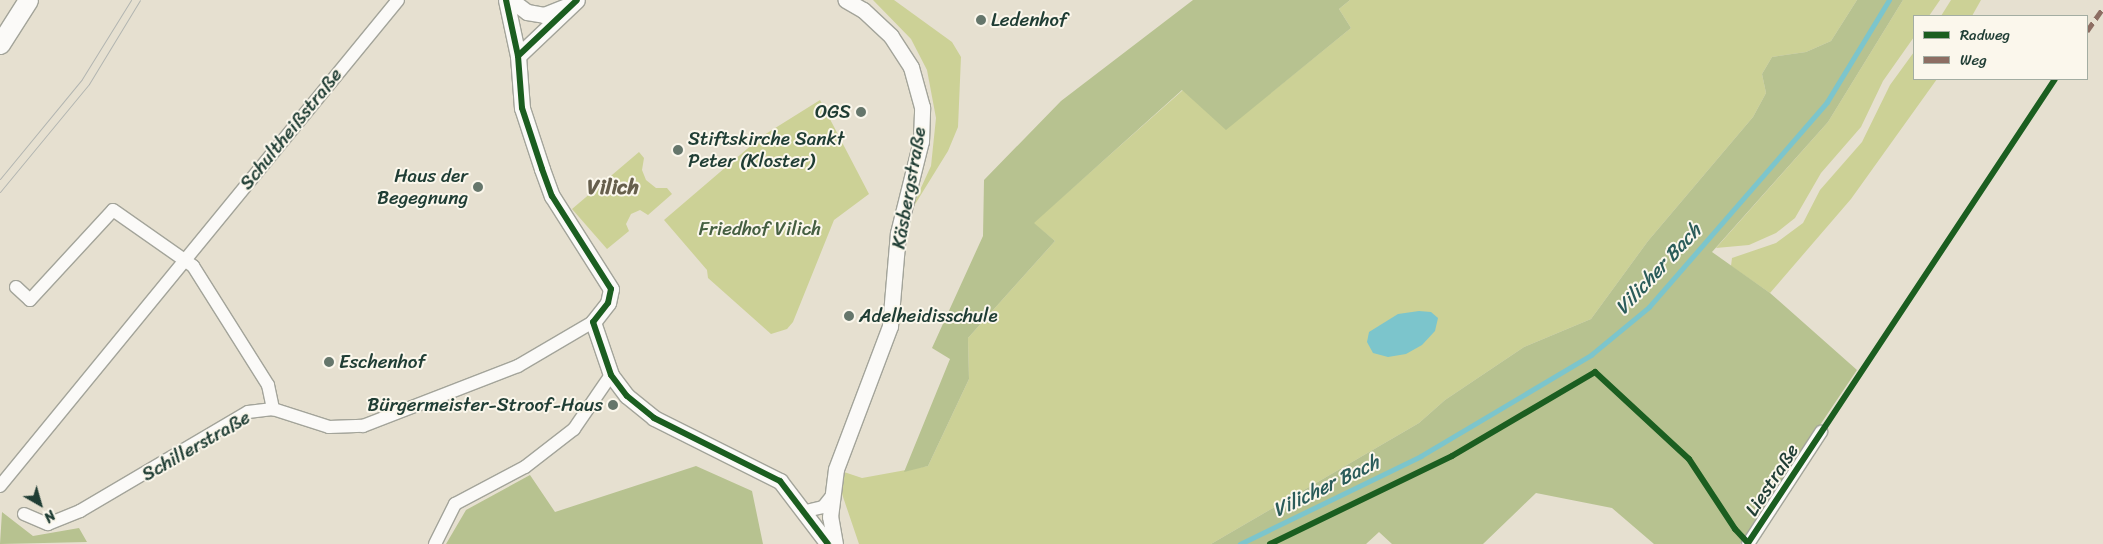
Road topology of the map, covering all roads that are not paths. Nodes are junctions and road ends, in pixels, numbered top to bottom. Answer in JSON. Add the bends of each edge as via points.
{"nodes":[{"id":1,"x":28,"y":0,"type":"edge"},
{"id":2,"x":398,"y":0,"type":"edge"},
{"id":3,"x":506,"y":0,"type":"edge"},
{"id":4,"x":511,"y":0,"type":"edge"},
{"id":5,"x":846,"y":0,"type":"edge"},
{"id":6,"x":576,"y":1,"type":"edge"},
{"id":7,"x":0,"y":44,"type":"edge"},
{"id":8,"x":518,"y":56,"type":"junction"},
{"id":9,"x":185,"y":259,"type":"junction"},
{"id":10,"x":16,"y":287,"type":"dead end"},
{"id":11,"x":593,"y":322,"type":"junction"},
{"id":12,"x":610,"y":375,"type":"junction"},
{"id":13,"x":273,"y":409,"type":"junction"},
{"id":14,"x":1821,"y":432,"type":"dead end"},
{"id":15,"x":0,"y":486,"type":"edge"},
{"id":16,"x":831,"y":497,"type":"junction"},
{"id":17,"x":806,"y":512,"type":"junction"},
{"id":18,"x":24,"y":514,"type":"dead end"},
{"id":19,"x":435,"y":544,"type":"edge"},
{"id":20,"x":828,"y":544,"type":"edge"},
{"id":21,"x":834,"y":544,"type":"edge"},
{"id":22,"x":1748,"y":544,"type":"edge"}],
"edges":[{"from":1,"to":7,"type":"main road"},
{"from":2,"to":9,"type":"street","name":"Schultheißstraße"},
{"from":3,"to":8,"type":"street"},
{"from":4,"to":6,"type":"street","via":[[527,12],[544,14]]},
{"from":5,"to":16,"type":"street","name":"Käsbergstraße","via":[[863,10],[891,36],[911,67],[922,107],[921,141],[898,233],[890,326],[836,469]]},
{"from":6,"to":8,"type":"street"},
{"from":8,"to":11,"type":"street","via":[[522,108],[552,196],[611,289],[608,303]]},
{"from":9,"to":10,"type":"street","via":[[113,210],[30,300]]},
{"from":9,"to":13,"type":"street","via":[[193,266],[268,385]]},
{"from":9,"to":15,"type":"street","name":"Schultheißstraße"},
{"from":11,"to":12,"type":"street"},
{"from":11,"to":13,"type":"street","name":"Schillerstraße","via":[[518,366],[362,426],[329,427]]},
{"from":12,"to":17,"type":"street","via":[[627,396],[654,418],[780,481]]},
{"from":12,"to":19,"type":"street","via":[[574,429],[525,467],[455,504]]},
{"from":13,"to":18,"type":"street","name":"Schillerstraße","via":[[248,412],[80,512],[48,524]]},
{"from":14,"to":22,"type":"street","name":"Liestraße"},
{"from":16,"to":17,"type":"street","via":[[823,507]]},
{"from":16,"to":21,"type":"street","name":"Käsbergstraße"},
{"from":17,"to":20,"type":"street"}]}
